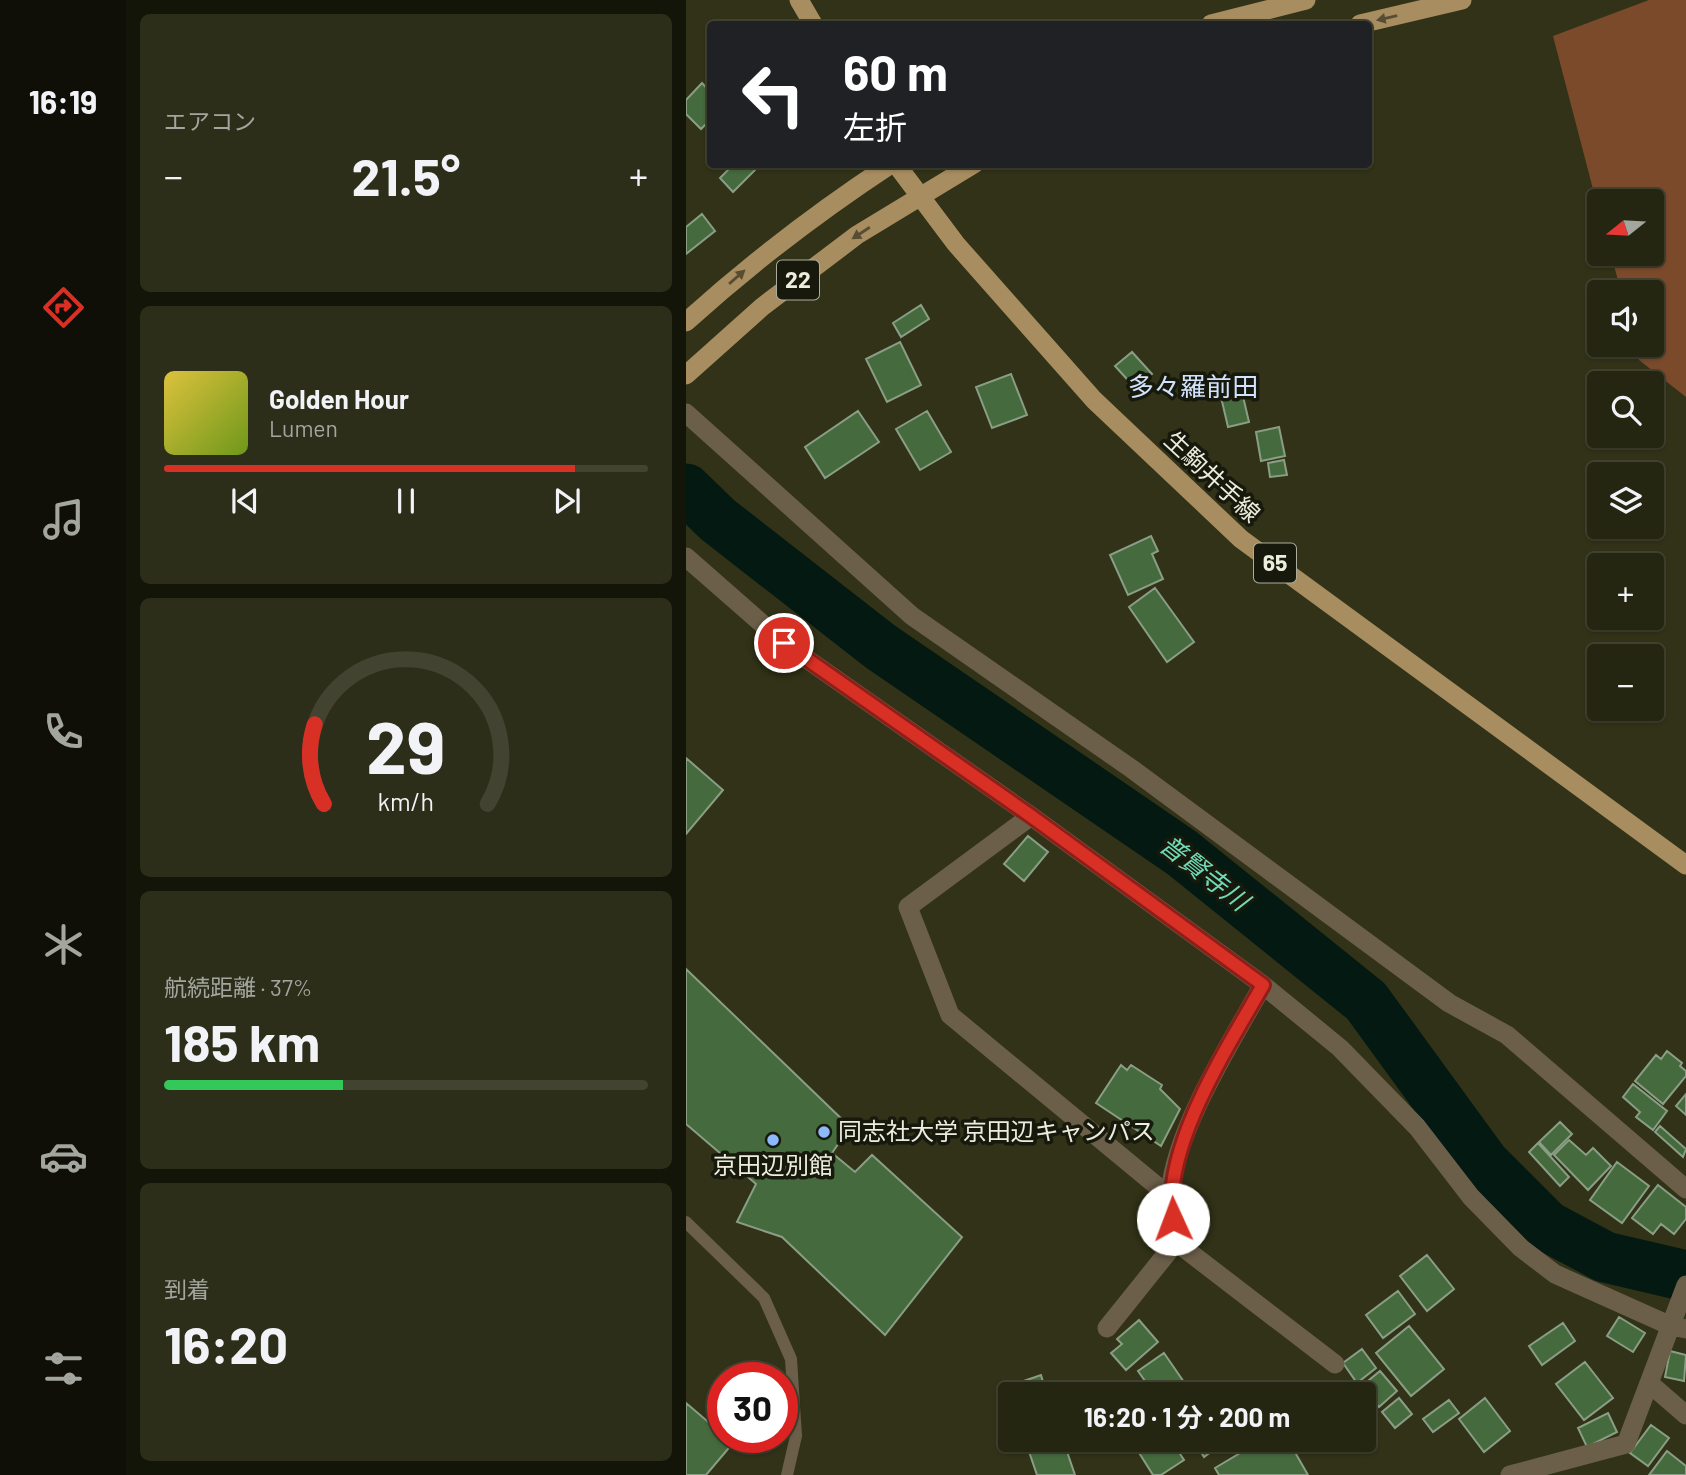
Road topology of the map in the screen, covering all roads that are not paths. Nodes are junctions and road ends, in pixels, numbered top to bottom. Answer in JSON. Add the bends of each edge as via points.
{"nodes":[{"id":1,"x":799,"y":0,"type":"edge"},
{"id":2,"x":1306,"y":0,"type":"edge"},
{"id":3,"x":1462,"y":0,"type":"edge"},
{"id":4,"x":811,"y":21,"type":"edge"},
{"id":5,"x":1223,"y":21,"type":"edge"},
{"id":6,"x":1372,"y":21,"type":"edge"},
{"id":7,"x":887,"y":168,"type":"edge"},
{"id":8,"x":896,"y":168,"type":"edge"},
{"id":9,"x":968,"y":168,"type":"edge"},
{"id":10,"x":920,"y":198,"type":"junction"},
{"id":11,"x":686,"y":322,"type":"edge"},
{"id":12,"x":686,"y":375,"type":"edge"},
{"id":13,"x":686,"y":413,"type":"edge"},
{"id":14,"x":686,"y":557,"type":"edge"},
{"id":15,"x":1031,"y":816,"type":"junction"},
{"id":16,"x":1686,"y":865,"type":"edge"},
{"id":17,"x":1263,"y":985,"type":"junction"},
{"id":18,"x":1686,"y":1189,"type":"edge"},
{"id":19,"x":1169,"y":1196,"type":"junction"},
{"id":20,"x":686,"y":1222,"type":"edge"},
{"id":21,"x":1176,"y":1242,"type":"junction"},
{"id":22,"x":1686,"y":1285,"type":"edge"},
{"id":23,"x":1677,"y":1323,"type":"edge"},
{"id":24,"x":1107,"y":1328,"type":"dead end"},
{"id":25,"x":1335,"y":1364,"type":"dead end"},
{"id":26,"x":1649,"y":1383,"type":"junction"},
{"id":27,"x":1686,"y":1415,"type":"edge"},
{"id":28,"x":787,"y":1475,"type":"edge"},
{"id":29,"x":1510,"y":1475,"type":"edge"}],
"edges":[{"from":1,"to":4,"type":"main road"},
{"from":2,"to":5,"type":"main road"},
{"from":3,"to":6,"type":"main road","one_way":true},
{"from":11,"to":7,"type":"main road","number":"22","one_way":true,"via":[[834,201]]},
{"from":8,"to":10,"type":"main road","name":"生駒井手線","number":"65"},
{"from":9,"to":10,"type":"main road","number":"22"},
{"from":10,"to":12,"type":"main road","number":"22","one_way":true,"via":[[858,235],[762,307]]},
{"from":10,"to":16,"type":"main road","name":"生駒井手線","number":"65","via":[[1094,400],[1241,539]]},
{"from":13,"to":18,"type":"street","via":[[912,616],[1132,769],[1449,1003],[1507,1035]]},
{"from":14,"to":15,"type":"street","via":[[784,643]]},
{"from":15,"to":17,"type":"street"},
{"from":15,"to":19,"type":"street","via":[[908,907],[950,1015]]},
{"from":17,"to":19,"type":"street","via":[[1211,1077],[1177,1160]]},
{"from":17,"to":23,"type":"street","via":[[1350,1057],[1521,1248],[1555,1274]]},
{"from":19,"to":21,"type":"street"},
{"from":20,"to":28,"type":"lane","via":[[764,1298],[791,1359],[796,1436]]},
{"from":21,"to":24,"type":"street"},
{"from":21,"to":25,"type":"street"},
{"from":22,"to":23,"type":"street"},
{"from":23,"to":26,"type":"street"},
{"from":26,"to":27,"type":"street"},
{"from":26,"to":29,"type":"street","via":[[1626,1444]]}]}
